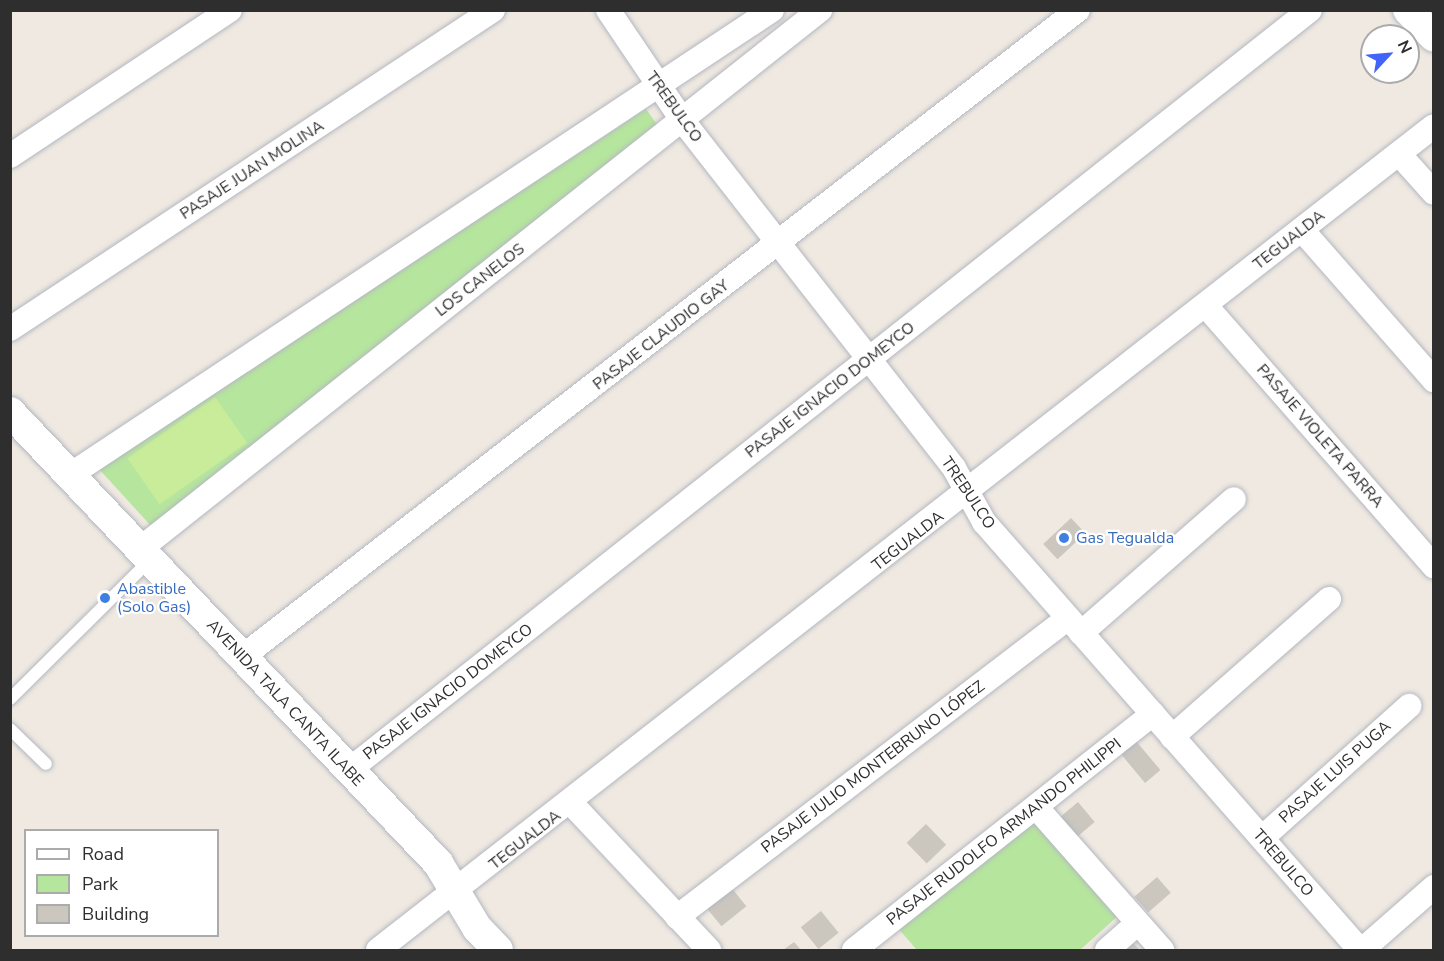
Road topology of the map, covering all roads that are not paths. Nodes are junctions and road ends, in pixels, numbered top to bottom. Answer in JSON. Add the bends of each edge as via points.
{"nodes":[{"id":1,"x":230,"y":10,"type":"edge"},
{"id":2,"x":493,"y":10,"type":"edge"},
{"id":3,"x":608,"y":10,"type":"edge"},
{"id":4,"x":772,"y":10,"type":"edge"},
{"id":5,"x":820,"y":10,"type":"edge"},
{"id":6,"x":1078,"y":10,"type":"edge"},
{"id":7,"x":1310,"y":10,"type":"edge"},
{"id":8,"x":1408,"y":10,"type":"edge"},
{"id":9,"x":1434,"y":37,"type":"edge"},
{"id":10,"x":658,"y":87,"type":"junction"},
{"id":11,"x":683,"y":121,"type":"junction"},
{"id":12,"x":1434,"y":126,"type":"edge"},
{"id":13,"x":1399,"y":154,"type":"junction"},
{"id":14,"x":10,"y":156,"type":"edge"},
{"id":15,"x":1434,"y":193,"type":"edge"},
{"id":16,"x":1302,"y":230,"type":"junction"},
{"id":17,"x":778,"y":245,"type":"junction"},
{"id":18,"x":1206,"y":306,"type":"junction"},
{"id":19,"x":10,"y":329,"type":"edge"},
{"id":20,"x":868,"y":360,"type":"junction"},
{"id":21,"x":1434,"y":380,"type":"edge"},
{"id":22,"x":10,"y":412,"type":"edge"},
{"id":23,"x":70,"y":475,"type":"junction"},
{"id":24,"x":968,"y":493,"type":"junction"},
{"id":25,"x":1234,"y":499,"type":"dead end"},
{"id":26,"x":145,"y":554,"type":"junction"},
{"id":27,"x":1434,"y":566,"type":"edge"},
{"id":28,"x":1329,"y":599,"type":"dead end"},
{"id":29,"x":1075,"y":625,"type":"junction"},
{"id":30,"x":242,"y":657,"type":"junction"},
{"id":31,"x":10,"y":699,"type":"edge"},
{"id":32,"x":1409,"y":706,"type":"dead end"},
{"id":33,"x":1153,"y":714,"type":"junction"},
{"id":34,"x":10,"y":729,"type":"edge"},
{"id":35,"x":1172,"y":737,"type":"junction"},
{"id":36,"x":46,"y":764,"type":"dead end"},
{"id":37,"x":349,"y":770,"type":"junction"},
{"id":38,"x":571,"y":804,"type":"junction"},
{"id":39,"x":1036,"y":807,"type":"junction"},
{"id":40,"x":1262,"y":838,"type":"junction"},
{"id":41,"x":1434,"y":887,"type":"edge"},
{"id":42,"x":455,"y":892,"type":"junction"},
{"id":43,"x":677,"y":917,"type":"junction"},
{"id":44,"x":1138,"y":923,"type":"junction"},
{"id":45,"x":378,"y":951,"type":"edge"},
{"id":46,"x":498,"y":951,"type":"edge"},
{"id":47,"x":709,"y":951,"type":"edge"},
{"id":48,"x":854,"y":951,"type":"edge"},
{"id":49,"x":1107,"y":951,"type":"edge"},
{"id":50,"x":1162,"y":951,"type":"edge"},
{"id":51,"x":1361,"y":951,"type":"edge"}],
"edges":[{"from":1,"to":14,"type":"street"},
{"from":2,"to":19,"type":"street","name":"PASAJE JUAN MOLINA"},
{"from":3,"to":10,"type":"street","name":"TREBULCO"},
{"from":4,"to":10,"type":"street"},
{"from":5,"to":11,"type":"street","name":"LOS CANELOS"},
{"from":6,"to":17,"type":"street","name":"PASAJE CLAUDIO GAY"},
{"from":7,"to":20,"type":"street","name":"PASAJE IGNACIO DOMEYCO"},
{"from":8,"to":9,"type":"street"},
{"from":10,"to":11,"type":"street","name":"TREBULCO"},
{"from":10,"to":23,"type":"street"},
{"from":11,"to":17,"type":"street","name":"TREBULCO"},
{"from":11,"to":26,"type":"street","name":"LOS CANELOS"},
{"from":12,"to":13,"type":"street","name":"TEGUALDA"},
{"from":13,"to":15,"type":"street"},
{"from":13,"to":16,"type":"street","name":"TEGUALDA"},
{"from":16,"to":18,"type":"street","name":"TEGUALDA"},
{"from":16,"to":21,"type":"street"},
{"from":17,"to":20,"type":"street","name":"TREBULCO"},
{"from":17,"to":30,"type":"street","name":"PASAJE CLAUDIO GAY"},
{"from":18,"to":24,"type":"street","name":"TEGUALDA"},
{"from":18,"to":27,"type":"street","name":"PASAJE VIOLETA PARRA"},
{"from":20,"to":24,"type":"street","name":"TREBULCO","via":[[954,468]]},
{"from":20,"to":37,"type":"street","name":"PASAJE IGNACIO DOMEYCO"},
{"from":22,"to":23,"type":"street","name":"AVENIDA TALA CANTA ILABE"},
{"from":23,"to":26,"type":"street","name":"AVENIDA TALA CANTA ILABE"},
{"from":24,"to":29,"type":"street","name":"TREBULCO","via":[[984,522]]},
{"from":24,"to":38,"type":"street","name":"TEGUALDA"},
{"from":25,"to":29,"type":"street","name":"PASAJE JULIO MONTEBRUNO LÓPEZ"},
{"from":26,"to":30,"type":"street","name":"AVENIDA TALA CANTA ILABE"},
{"from":26,"to":31,"type":"lane"},
{"from":28,"to":35,"type":"street"},
{"from":29,"to":33,"type":"street","name":"TREBULCO"},
{"from":29,"to":43,"type":"street","name":"PASAJE JULIO MONTEBRUNO LÓPEZ"},
{"from":30,"to":37,"type":"street","name":"AVENIDA TALA CANTA ILABE"},
{"from":32,"to":40,"type":"street","name":"PASAJE LUIS PUGA"},
{"from":33,"to":35,"type":"street","name":"TREBULCO"},
{"from":33,"to":39,"type":"street","name":"PASAJE RUDOLFO ARMANDO PHILIPPI"},
{"from":34,"to":36,"type":"lane"},
{"from":35,"to":40,"type":"street","name":"TREBULCO"},
{"from":37,"to":42,"type":"street","name":"AVENIDA TALA CANTA ILABE","via":[[438,863]]},
{"from":38,"to":42,"type":"street","name":"TEGUALDA"},
{"from":38,"to":43,"type":"street"},
{"from":39,"to":44,"type":"street"},
{"from":39,"to":48,"type":"street","name":"PASAJE RUDOLFO ARMANDO PHILIPPI"},
{"from":40,"to":51,"type":"street","name":"TREBULCO"},
{"from":41,"to":51,"type":"street"},
{"from":42,"to":45,"type":"street","name":"TEGUALDA"},
{"from":42,"to":46,"type":"street","name":"AVENIDA TALA CANTA ILABE","via":[[477,928]]},
{"from":43,"to":47,"type":"street"},
{"from":44,"to":49,"type":"street"},
{"from":44,"to":50,"type":"street"}]}
